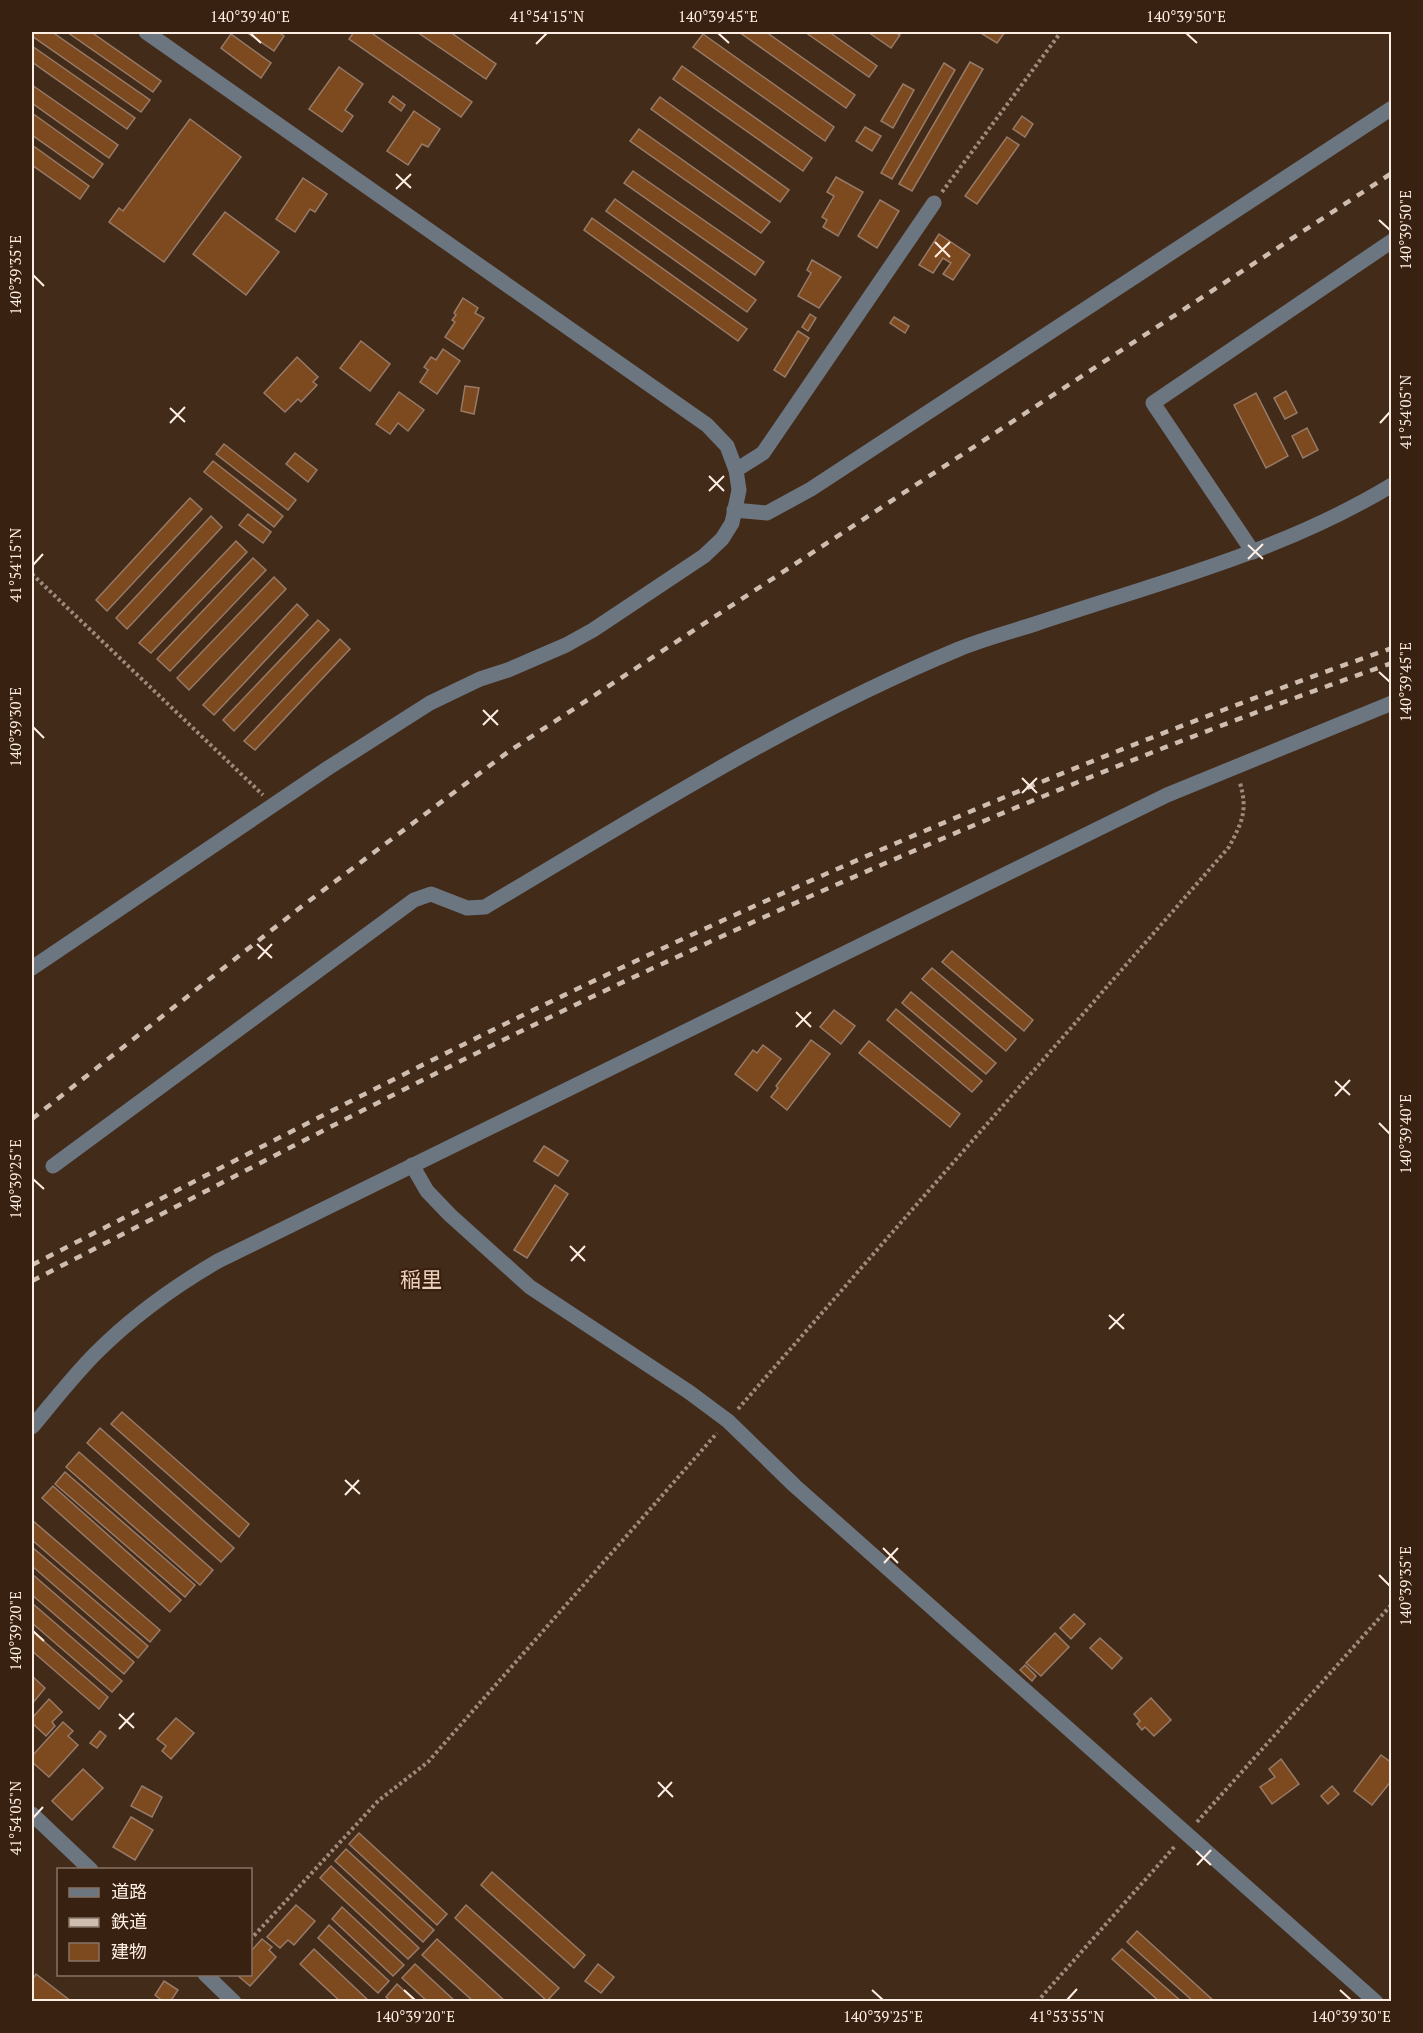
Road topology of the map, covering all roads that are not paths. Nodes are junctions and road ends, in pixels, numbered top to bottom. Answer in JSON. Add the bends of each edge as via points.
{"nodes":[{"id":1,"x":146,"y":32,"type":"edge"},
{"id":2,"x":1392,"y":108,"type":"edge"},
{"id":3,"x":934,"y":203,"type":"road end"},
{"id":4,"x":1392,"y":241,"type":"edge"},
{"id":5,"x":736,"y":470,"type":"junction"},
{"id":6,"x":1392,"y":485,"type":"edge"},
{"id":7,"x":734,"y":510,"type":"junction"},
{"id":8,"x":1253,"y":552,"type":"junction"},
{"id":9,"x":1392,"y":703,"type":"edge"},
{"id":10,"x":32,"y":968,"type":"edge"},
{"id":11,"x":412,"y":1165,"type":"junction"},
{"id":12,"x":53,"y":1166,"type":"dead end"},
{"id":13,"x":32,"y":1426,"type":"edge"},
{"id":14,"x":32,"y":1814,"type":"edge"},
{"id":15,"x":90,"y":1868,"type":"edge"},
{"id":16,"x":207,"y":1976,"type":"edge"},
{"id":17,"x":234,"y":2001,"type":"edge"},
{"id":18,"x":1376,"y":2001,"type":"edge"}],
"edges":[{"from":1,"to":5,"type":"street","via":[[707,425],[727,446]]},
{"from":2,"to":7,"type":"street","via":[[811,489],[767,513]]},
{"from":3,"to":5,"type":"street","via":[[763,453]]},
{"from":4,"to":8,"type":"street","via":[[1153,403]]},
{"from":5,"to":7,"type":"street","via":[[739,490]]},
{"from":6,"to":8,"type":"street","via":[[1354,508]]},
{"from":7,"to":10,"type":"street","via":[[723,539],[623,611],[566,645],[430,703]]},
{"from":8,"to":12,"type":"street","via":[[960,649],[838,705],[742,755],[485,907],[467,908],[431,894],[414,900]]},
{"from":9,"to":11,"type":"street","via":[[1167,795]]},
{"from":11,"to":13,"type":"street","via":[[196,1274],[124,1328]]},
{"from":11,"to":18,"type":"street","via":[[427,1191],[450,1215],[530,1287],[728,1421],[795,1486]]},
{"from":14,"to":15,"type":"street"},
{"from":16,"to":17,"type":"street"}]}
